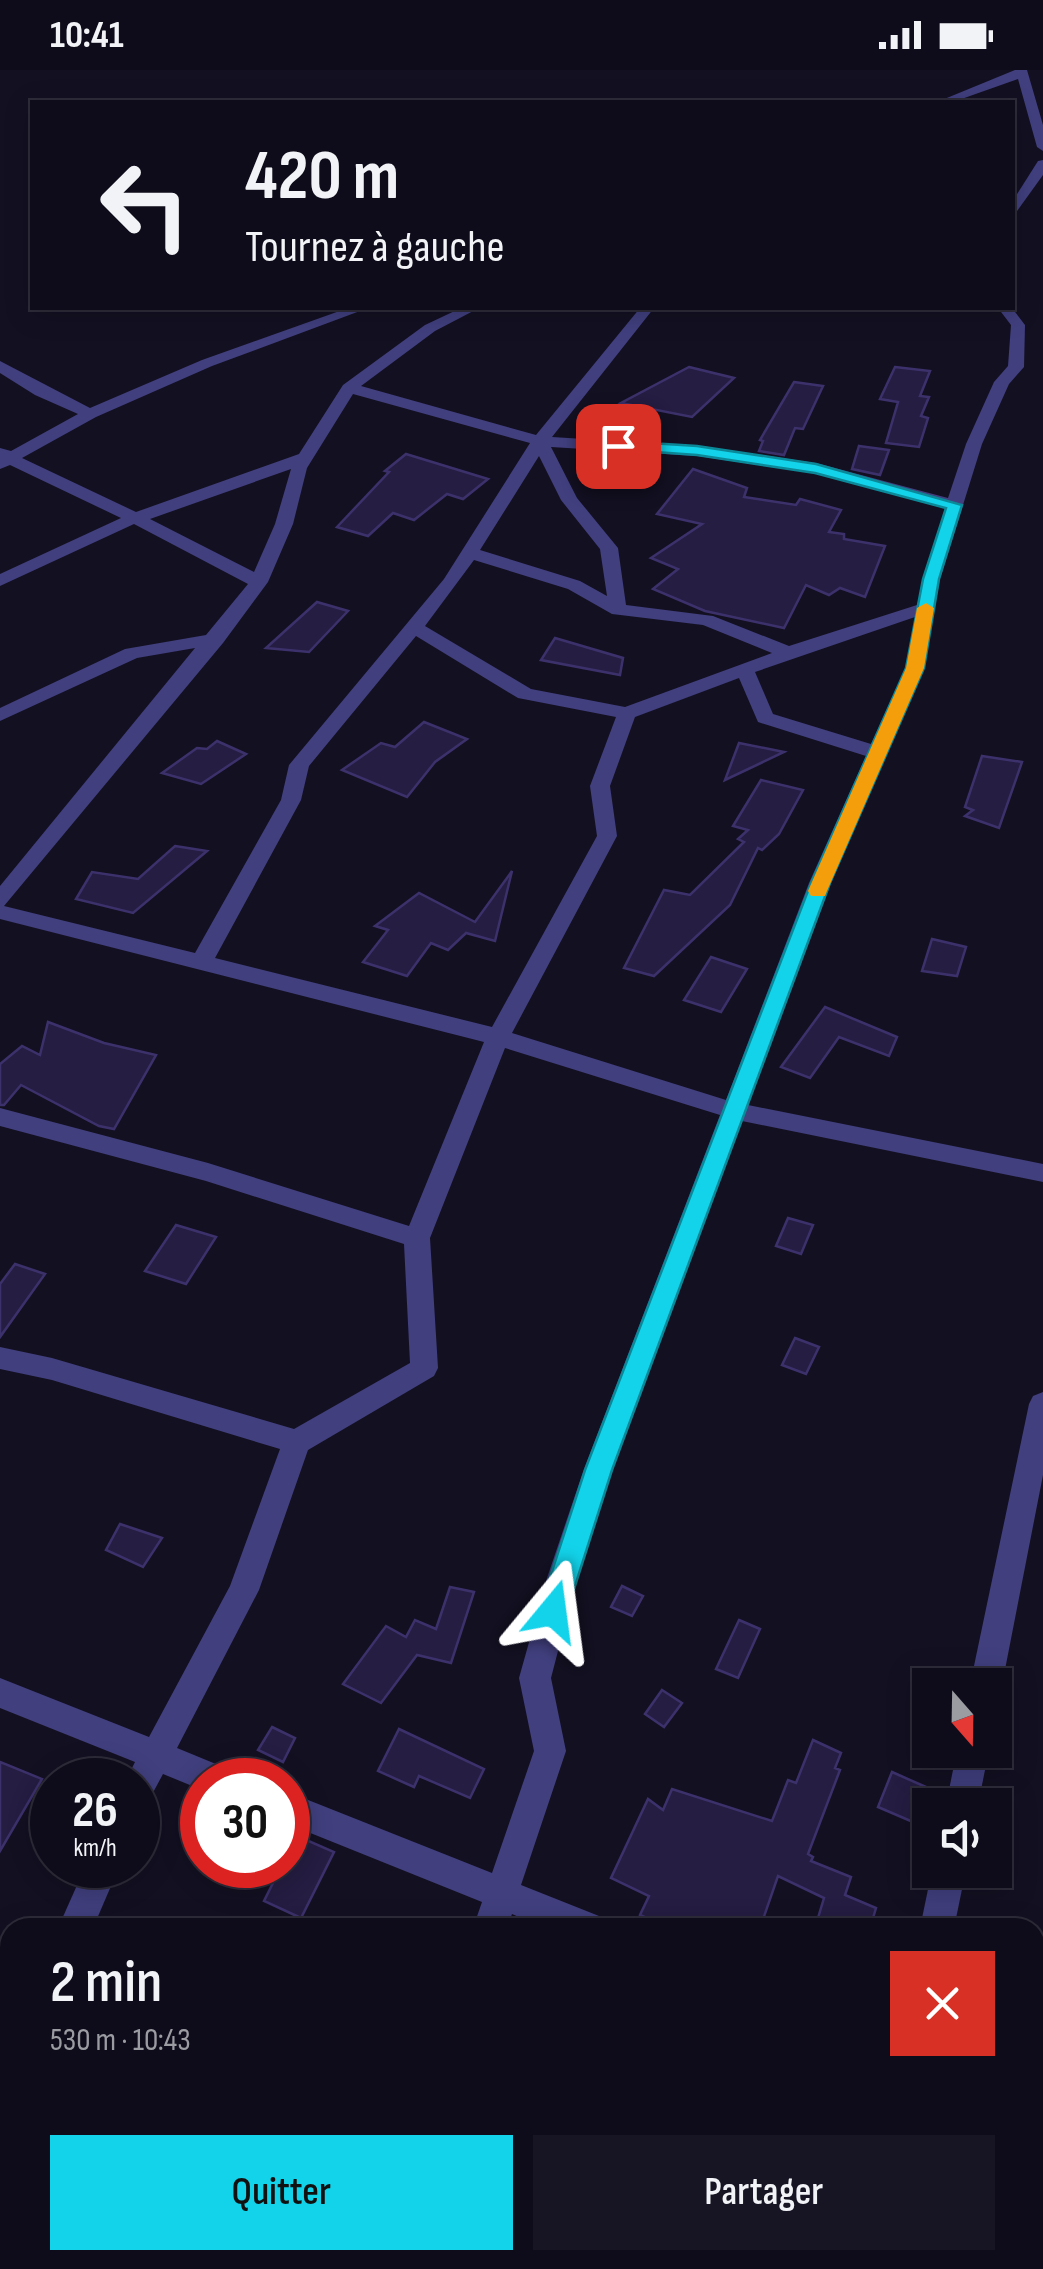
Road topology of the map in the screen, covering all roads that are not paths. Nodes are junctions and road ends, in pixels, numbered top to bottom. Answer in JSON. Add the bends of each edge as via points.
{"nodes":[{"id":1,"x":1021,"y":71,"type":"edge"},
{"id":2,"x":949,"y":100,"type":"edge"},
{"id":3,"x":1043,"y":147,"type":"edge"},
{"id":4,"x":1043,"y":164,"type":"edge"},
{"id":5,"x":1015,"y":209,"type":"edge"},
{"id":6,"x":355,"y":310,"type":"edge"},
{"id":7,"x":468,"y":310,"type":"edge"},
{"id":8,"x":644,"y":310,"type":"edge"},
{"id":9,"x":1006,"y":310,"type":"edge"},
{"id":10,"x":0,"y":366,"type":"edge"},
{"id":11,"x":348,"y":388,"type":"junction"},
{"id":12,"x":90,"y":414,"type":"junction"},
{"id":13,"x":540,"y":441,"type":"junction"},
{"id":14,"x":3,"y":458,"type":"edge"},
{"id":15,"x":305,"y":458,"type":"junction"},
{"id":16,"x":954,"y":505,"type":"junction"},
{"id":17,"x":132,"y":519,"type":"junction"},
{"id":18,"x":468,"y":552,"type":"junction"},
{"id":19,"x":0,"y":581,"type":"edge"},
{"id":20,"x":259,"y":582,"type":"junction"},
{"id":21,"x":926,"y":608,"type":"junction"},
{"id":22,"x":618,"y":610,"type":"junction"},
{"id":23,"x":414,"y":627,"type":"junction"},
{"id":24,"x":216,"y":639,"type":"junction"},
{"id":25,"x":789,"y":654,"type":"junction"},
{"id":26,"x":745,"y":670,"type":"junction"},
{"id":27,"x":627,"y":713,"type":"junction"},
{"id":28,"x":0,"y":715,"type":"edge"},
{"id":29,"x":878,"y":753,"type":"junction"},
{"id":30,"x":0,"y":900,"type":"edge"},
{"id":31,"x":0,"y":912,"type":"edge"},
{"id":32,"x":201,"y":963,"type":"junction"},
{"id":33,"x":498,"y":1037,"type":"junction"},
{"id":34,"x":734,"y":1111,"type":"junction"},
{"id":35,"x":0,"y":1117,"type":"edge"},
{"id":36,"x":1043,"y":1173,"type":"edge"},
{"id":37,"x":417,"y":1238,"type":"junction"},
{"id":38,"x":0,"y":1358,"type":"edge"},
{"id":39,"x":1043,"y":1404,"type":"edge"},
{"id":40,"x":296,"y":1442,"type":"junction"},
{"id":41,"x":989,"y":1668,"type":"edge"},
{"id":42,"x":0,"y":1693,"type":"edge"},
{"id":43,"x":153,"y":1754,"type":"junction"},
{"id":44,"x":151,"y":1758,"type":"edge"},
{"id":45,"x":180,"y":1765,"type":"edge"},
{"id":46,"x":310,"y":1817,"type":"edge"},
{"id":47,"x":93,"y":1888,"type":"edge"},
{"id":48,"x":945,"y":1888,"type":"edge"},
{"id":49,"x":502,"y":1894,"type":"junction"},
{"id":50,"x":79,"y":1918,"type":"edge"},
{"id":51,"x":494,"y":1918,"type":"edge"},
{"id":52,"x":562,"y":1918,"type":"edge"},
{"id":53,"x":939,"y":1918,"type":"edge"}],
"edges":[{"from":1,"to":2,"type":"street"},
{"from":1,"to":3,"type":"street"},
{"from":4,"to":5,"type":"street"},
{"from":6,"to":12,"type":"street"},
{"from":7,"to":11,"type":"street","via":[[430,328]]},
{"from":8,"to":13,"type":"street"},
{"from":9,"to":16,"type":"street","via":[[1018,325],[1016,367],[981,428]]},
{"from":10,"to":12,"type":"street"},
{"from":11,"to":13,"type":"street"},
{"from":11,"to":15,"type":"street"},
{"from":12,"to":14,"type":"street"},
{"from":13,"to":16,"type":"street","via":[[697,450],[816,468]]},
{"from":13,"to":18,"type":"street"},
{"from":13,"to":22,"type":"street","via":[[568,500],[608,548]]},
{"from":14,"to":17,"type":"street"},
{"from":15,"to":17,"type":"street"},
{"from":15,"to":20,"type":"street"},
{"from":16,"to":21,"type":"street"},
{"from":17,"to":19,"type":"street"},
{"from":17,"to":20,"type":"street"},
{"from":18,"to":22,"type":"street","via":[[574,585]]},
{"from":18,"to":23,"type":"street"},
{"from":20,"to":24,"type":"street"},
{"from":21,"to":25,"type":"street"},
{"from":21,"to":29,"type":"street","via":[[915,668]]},
{"from":22,"to":25,"type":"street","via":[[706,620]]},
{"from":23,"to":27,"type":"street","via":[[525,694]]},
{"from":23,"to":32,"type":"street","via":[[299,765],[291,800]]},
{"from":24,"to":28,"type":"street","via":[[132,653]]},
{"from":24,"to":30,"type":"street"},
{"from":25,"to":26,"type":"street"},
{"from":26,"to":27,"type":"street"},
{"from":26,"to":29,"type":"street","via":[[765,718]]},
{"from":27,"to":33,"type":"street","via":[[600,786],[606,836]]},
{"from":29,"to":34,"type":"street","via":[[820,883]]},
{"from":31,"to":32,"type":"street"},
{"from":32,"to":33,"type":"street"},
{"from":33,"to":34,"type":"street"},
{"from":33,"to":37,"type":"street"},
{"from":34,"to":36,"type":"street"},
{"from":34,"to":49,"type":"street","via":[[562,1578],[535,1678],[550,1752]]},
{"from":35,"to":37,"type":"street","via":[[208,1172]]},
{"from":37,"to":40,"type":"street","via":[[424,1368]]},
{"from":38,"to":40,"type":"street"},
{"from":39,"to":41,"type":"street"},
{"from":40,"to":43,"type":"street","via":[[244,1590]]},
{"from":42,"to":43,"type":"street"},
{"from":43,"to":44,"type":"street"},
{"from":43,"to":45,"type":"street"},
{"from":46,"to":49,"type":"street"},
{"from":47,"to":50,"type":"street"},
{"from":48,"to":53,"type":"street"},
{"from":49,"to":51,"type":"street"},
{"from":49,"to":52,"type":"street"}]}
